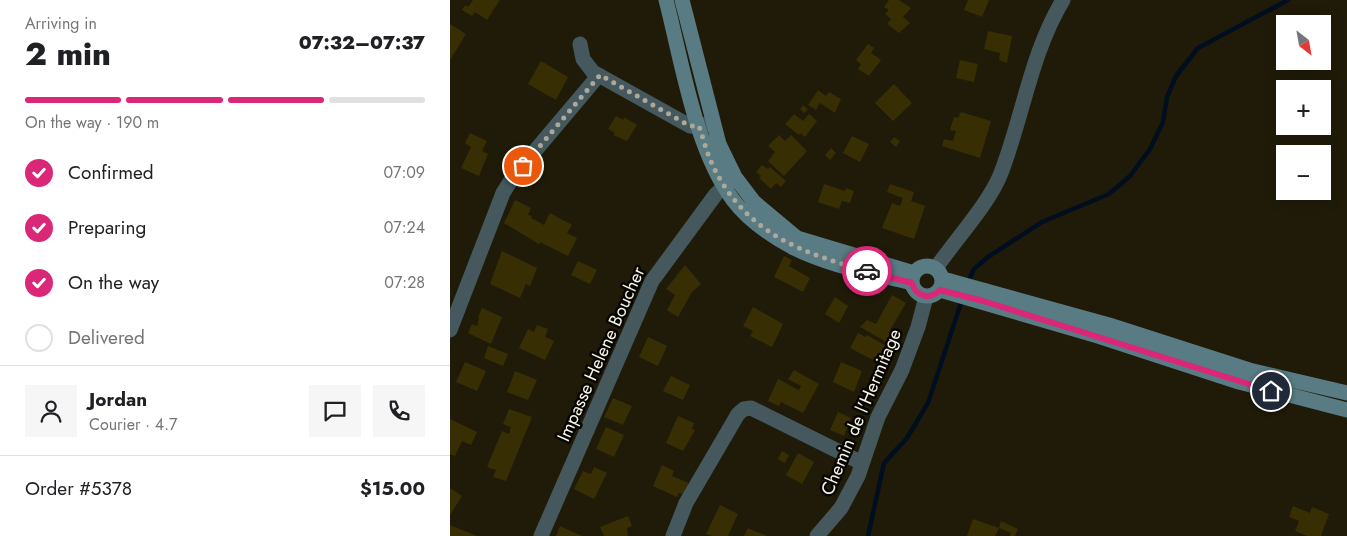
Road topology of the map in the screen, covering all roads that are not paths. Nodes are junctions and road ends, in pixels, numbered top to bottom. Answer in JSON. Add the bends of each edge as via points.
{"nodes":[{"id":1,"x":666,"y":0,"type":"edge"},
{"id":2,"x":682,"y":0,"type":"edge"},
{"id":3,"x":1063,"y":0,"type":"edge"},
{"id":4,"x":580,"y":44,"type":"dead end"},
{"id":5,"x":600,"y":75,"type":"junction"},
{"id":6,"x":706,"y":124,"type":"junction"},
{"id":7,"x":729,"y":181,"type":"junction"},
{"id":8,"x":913,"y":278,"type":"junction"},
{"id":9,"x":944,"y":282,"type":"junction"},
{"id":10,"x":926,"y":297,"type":"junction"},
{"id":11,"x":998,"y":300,"type":"junction"},
{"id":12,"x":450,"y":330,"type":"edge"},
{"id":13,"x":1347,"y":393,"type":"edge"},
{"id":14,"x":1347,"y":410,"type":"edge"},
{"id":15,"x":862,"y":463,"type":"junction"},
{"id":16,"x":542,"y":536,"type":"edge"},
{"id":17,"x":673,"y":536,"type":"edge"},
{"id":18,"x":818,"y":536,"type":"edge"}],
"edges":[{"from":1,"to":6,"type":"main road"},
{"from":2,"to":6,"type":"main road"},
{"from":3,"to":9,"type":"street","via":[[1034,64],[1000,175],[972,219]]},
{"from":4,"to":5,"type":"street","via":[[587,66]]},
{"from":5,"to":6,"type":"street","via":[[690,126]]},
{"from":5,"to":12,"type":"street","via":[[503,193]]},
{"from":6,"to":7,"type":"main road","via":[[714,168]]},
{"from":7,"to":8,"type":"main road","via":[[735,202],[758,226],[793,247],[824,259]]},
{"from":7,"to":16,"type":"street","name":"Impasse Helene Boucher","via":[[652,281]]},
{"from":8,"to":9,"type":"main road","via":[[922,266]]},
{"from":8,"to":10,"type":"main road","via":[[916,292]]},
{"from":9,"to":10,"type":"main road","via":[[936,294]]},
{"from":9,"to":11,"type":"main road"},
{"from":10,"to":15,"type":"street","name":"Chemin de l'Hermitage","via":[[905,362],[878,417]]},
{"from":11,"to":13,"type":"main road","via":[[1212,357],[1249,370]]},
{"from":11,"to":14,"type":"main road","via":[[1239,382]]},
{"from":15,"to":17,"type":"street","via":[[751,408],[744,409],[738,414],[686,504]]},
{"from":15,"to":18,"type":"street","name":"Chemin de l'Hermitage","via":[[841,508]]}]}
